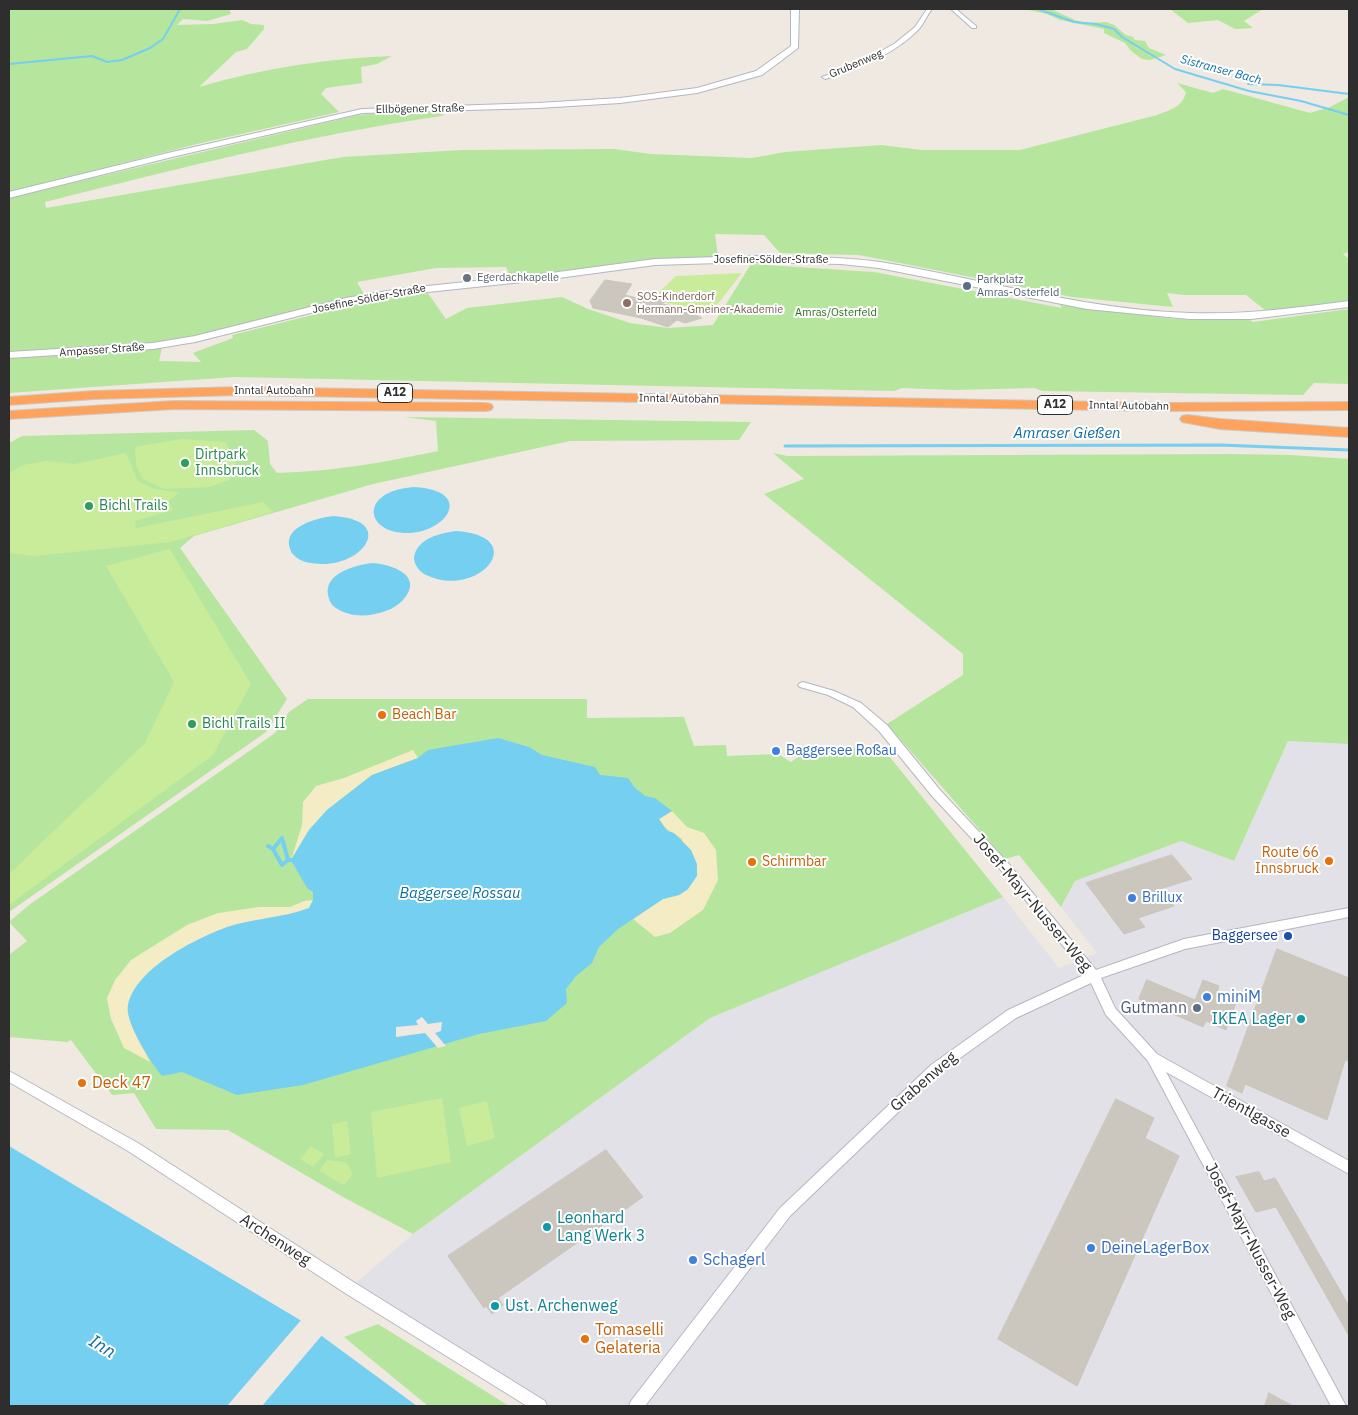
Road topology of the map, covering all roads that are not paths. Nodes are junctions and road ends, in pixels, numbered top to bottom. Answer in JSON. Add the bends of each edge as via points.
{"nodes":[{"id":1,"x":929,"y":9,"type":"edge"},
{"id":2,"x":953,"y":9,"type":"edge"},
{"id":3,"x":797,"y":12,"type":"edge"},
{"id":4,"x":974,"y":28,"type":"dead end"},
{"id":5,"x":825,"y":78,"type":"dead end"},
{"id":6,"x":9,"y":195,"type":"edge"},
{"id":7,"x":1349,"y":304,"type":"edge"},
{"id":8,"x":195,"y":340,"type":"joint"},
{"id":9,"x":9,"y":355,"type":"edge"},
{"id":10,"x":9,"y":401,"type":"edge"},
{"id":11,"x":756,"y":406,"type":"junction"},
{"id":12,"x":1349,"y":406,"type":"edge"},
{"id":13,"x":792,"y":407,"type":"junction"},
{"id":14,"x":9,"y":415,"type":"edge"},
{"id":15,"x":1349,"y":417,"type":"edge"},
{"id":16,"x":1187,"y":418,"type":"junction"},
{"id":17,"x":1349,"y":433,"type":"edge"},
{"id":18,"x":803,"y":686,"type":"dead end"},
{"id":19,"x":1349,"y":912,"type":"edge"},
{"id":20,"x":1094,"y":976,"type":"junction"},
{"id":21,"x":1152,"y":1057,"type":"junction"},
{"id":22,"x":9,"y":1076,"type":"edge"},
{"id":23,"x":1349,"y":1168,"type":"edge"},
{"id":24,"x":540,"y":1406,"type":"edge"},
{"id":25,"x":636,"y":1406,"type":"edge"},
{"id":26,"x":1339,"y":1406,"type":"edge"}],
"edges":[{"from":1,"to":5,"type":"street","name":"Grubenweg","via":[[918,27],[888,50]]},
{"from":2,"to":4,"type":"street"},
{"from":3,"to":6,"type":"main road","name":"Ellbögener Straße","via":[[800,39],[788,56],[765,71],[727,84],[664,96],[596,103],[368,110],[209,145]]},
{"from":7,"to":8,"type":"main road","name":"Josefine-Sölder-Straße","via":[[1283,314],[1189,316],[1087,306],[874,264],[807,259],[696,260],[424,288],[346,301]]},
{"from":8,"to":9,"type":"main road","name":"Ampasser Straße","via":[[153,346]]},
{"from":10,"to":11,"type":"highway","name":"Inntal Autobahn","number":"A12","via":[[239,391]]},
{"from":11,"to":13,"type":"highway","name":"Inntal Autobahn","number":"A12"},
{"from":11,"to":14,"type":"highway","name":"Inntal Autobahn","number":"A12","via":[[193,405]]},
{"from":12,"to":13,"type":"highway","name":"Inntal Autobahn","number":"A12"},
{"from":13,"to":16,"type":"highway","name":"Inntal Autobahn","number":"A12"},
{"from":15,"to":16,"type":"highway","name":"Inntal Autobahn","number":"A12"},
{"from":16,"to":17,"type":"highway","via":[[1220,424]]},
{"from":18,"to":20,"type":"street","name":"Josef-Mayr-Nusser-Weg","via":[[832,693],[857,704],[883,728],[936,793],[1004,866]]},
{"from":19,"to":20,"type":"street","name":"Grabenweg","via":[[1184,944]]},
{"from":20,"to":21,"type":"street","name":"Josef-Mayr-Nusser-Weg","via":[[1110,1011]]},
{"from":20,"to":25,"type":"street","name":"Grabenweg","via":[[1012,1014],[935,1068],[785,1212]]},
{"from":21,"to":23,"type":"street","name":"Trientlgasse"},
{"from":21,"to":26,"type":"street","name":"Josef-Mayr-Nusser-Weg"},
{"from":22,"to":24,"type":"street","name":"Archenweg","via":[[133,1148]]}]}
